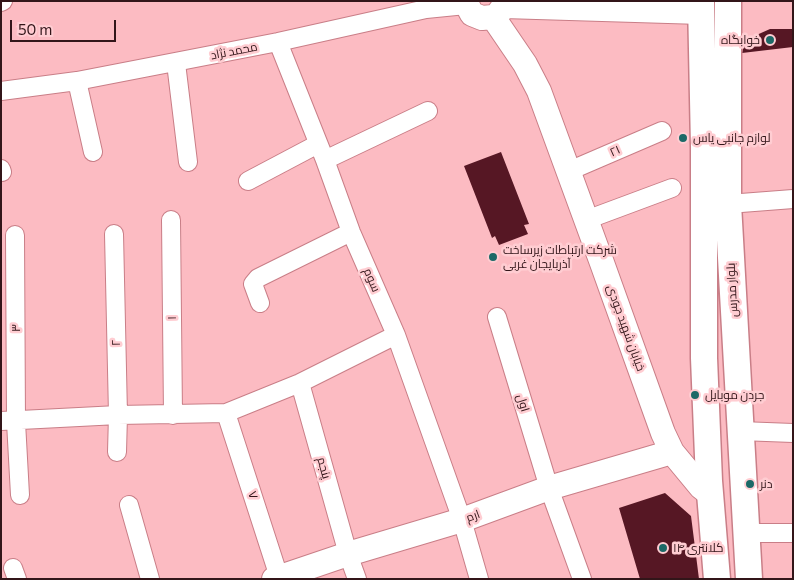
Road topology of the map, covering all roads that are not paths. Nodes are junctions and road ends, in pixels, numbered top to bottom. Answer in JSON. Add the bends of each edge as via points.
{"nodes":[{"id":1,"x":728,"y":1,"type":"edge"},
{"id":2,"x":466,"y":3,"type":"edge"},
{"id":3,"x":701,"y":7,"type":"edge"},
{"id":4,"x":501,"y":8,"type":"edge"},
{"id":5,"x":278,"y":42,"type":"junction"},
{"id":6,"x":176,"y":63,"type":"junction"},
{"id":7,"x":77,"y":81,"type":"junction"},
{"id":8,"x":1,"y":91,"type":"edge"},
{"id":9,"x":428,"y":111,"type":"dead end"},
{"id":10,"x":662,"y":131,"type":"dead end"},
{"id":11,"x":93,"y":152,"type":"dead end"},
{"id":12,"x":322,"y":152,"type":"junction"},
{"id":13,"x":188,"y":162,"type":"dead end"},
{"id":14,"x":569,"y":171,"type":"junction"},
{"id":15,"x":248,"y":181,"type":"dead end"},
{"id":16,"x":672,"y":188,"type":"dead end"},
{"id":17,"x":793,"y":199,"type":"edge"},
{"id":18,"x":716,"y":204,"type":"junction"},
{"id":19,"x":171,"y":220,"type":"dead end"},
{"id":20,"x":586,"y":220,"type":"junction"},
{"id":21,"x":351,"y":232,"type":"junction"},
{"id":22,"x":114,"y":234,"type":"dead end"},
{"id":23,"x":15,"y":235,"type":"dead end"},
{"id":24,"x":260,"y":303,"type":"dead end"},
{"id":25,"x":497,"y":317,"type":"dead end"},
{"id":26,"x":396,"y":335,"type":"junction"},
{"id":27,"x":300,"y":383,"type":"junction"},
{"id":28,"x":226,"y":413,"type":"junction"},
{"id":29,"x":118,"y":415,"type":"junction"},
{"id":30,"x":173,"y":415,"type":"junction"},
{"id":31,"x":9,"y":421,"type":"edge"},
{"id":32,"x":740,"y":431,"type":"junction"},
{"id":33,"x":793,"y":432,"type":"edge"},
{"id":34,"x":117,"y":452,"type":"dead end"},
{"id":35,"x":672,"y":452,"type":"junction"},
{"id":36,"x":549,"y":488,"type":"junction"},
{"id":37,"x":710,"y":494,"type":"junction"},
{"id":38,"x":20,"y":495,"type":"dead end"},
{"id":39,"x":129,"y":505,"type":"dead end"},
{"id":40,"x":462,"y":520,"type":"junction"},
{"id":41,"x":746,"y":533,"type":"junction"},
{"id":42,"x":793,"y":533,"type":"edge"},
{"id":43,"x":348,"y":554,"type":"junction"},
{"id":44,"x":277,"y":578,"type":"edge"},
{"id":45,"x":150,"y":579,"type":"edge"},
{"id":46,"x":357,"y":579,"type":"edge"},
{"id":47,"x":479,"y":579,"type":"edge"},
{"id":48,"x":582,"y":579,"type":"edge"},
{"id":49,"x":717,"y":579,"type":"edge"},
{"id":50,"x":749,"y":579,"type":"edge"}],
"edges":[{"from":1,"to":18,"type":"main road","name":"بلوار مدرس"},
{"from":2,"to":4,"type":"street","via":[[472,14],[482,18]]},
{"from":2,"to":5,"type":"street","name":"محمد نژاد","via":[[426,8]]},
{"from":3,"to":4,"type":"street"},
{"from":3,"to":18,"type":"main road","name":"بلوار مدرس"},
{"from":4,"to":14,"type":"street","name":"خیابان شهید جودی"},
{"from":5,"to":6,"type":"street","name":"محمد نژاد"},
{"from":5,"to":12,"type":"street","name":"سوم"},
{"from":6,"to":7,"type":"street","name":"محمد نژاد"},
{"from":6,"to":13,"type":"street"},
{"from":7,"to":8,"type":"street","name":"محمد نژاد"},
{"from":7,"to":11,"type":"street"},
{"from":9,"to":12,"type":"street"},
{"from":10,"to":14,"type":"street","name":"۲۱"},
{"from":12,"to":15,"type":"street"},
{"from":12,"to":21,"type":"street","name":"سوم"},
{"from":14,"to":20,"type":"street","name":"خیابان شهید جودی"},
{"from":16,"to":20,"type":"street"},
{"from":17,"to":18,"type":"street"},
{"from":18,"to":32,"type":"main road","name":"بلوار مدرس"},
{"from":18,"to":37,"type":"main road","name":"بلوار مدرس","via":[[704,358]]},
{"from":19,"to":30,"type":"street","name":"۱"},
{"from":20,"to":35,"type":"street","name":"خیابان شهید جودی"},
{"from":21,"to":24,"type":"street","via":[[258,278],[253,284]]},
{"from":21,"to":26,"type":"street","name":"سوم"},
{"from":22,"to":29,"type":"street","name":"۲"},
{"from":23,"to":31,"type":"street","name":"۳"},
{"from":25,"to":36,"type":"street","name":"اول"},
{"from":26,"to":27,"type":"street"},
{"from":26,"to":40,"type":"street","name":"سوم"},
{"from":27,"to":28,"type":"street"},
{"from":27,"to":43,"type":"street","name":"پنجم"},
{"from":28,"to":30,"type":"street"},
{"from":28,"to":44,"type":"street","name":"۷"},
{"from":29,"to":30,"type":"street"},
{"from":29,"to":31,"type":"street"},
{"from":29,"to":34,"type":"street","name":"۲"},
{"from":31,"to":38,"type":"street","name":"۳"},
{"from":32,"to":33,"type":"street"},
{"from":32,"to":41,"type":"main road","name":"بلوار مدرس"},
{"from":35,"to":36,"type":"street","name":"ارم"},
{"from":35,"to":37,"type":"street","name":"خیابان شهید جودی"},
{"from":36,"to":40,"type":"street","name":"ارم"},
{"from":36,"to":48,"type":"street","name":"اول"},
{"from":37,"to":49,"type":"main road","name":"بلوار مدرس"},
{"from":39,"to":45,"type":"street"},
{"from":40,"to":43,"type":"street","name":"ارم"},
{"from":40,"to":47,"type":"street","name":"سوم"},
{"from":41,"to":42,"type":"street"},
{"from":41,"to":50,"type":"main road","name":"بلوار مدرس"},
{"from":43,"to":44,"type":"street","name":"ارم"},
{"from":43,"to":46,"type":"street","name":"پنجم"}]}
